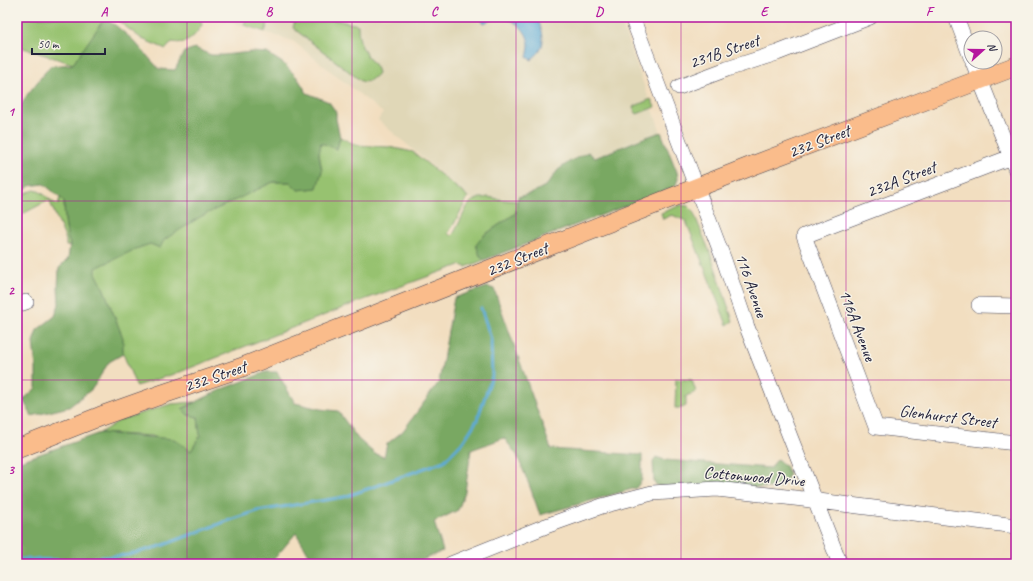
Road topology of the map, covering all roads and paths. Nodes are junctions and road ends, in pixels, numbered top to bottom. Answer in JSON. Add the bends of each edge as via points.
{"nodes":[{"id":1,"x":632,"y":17,"type":"edge"},
{"id":2,"x":870,"y":17,"type":"edge"},
{"id":3,"x":956,"y":17,"type":"edge"},
{"id":4,"x":963,"y":36,"type":"edge"},
{"id":5,"x":1016,"y":66,"type":"edge"},
{"id":6,"x":976,"y":70,"type":"edge"},
{"id":7,"x":980,"y":80,"type":"junction"},
{"id":8,"x":679,"y":86,"type":"dead end"},
{"id":9,"x":1014,"y":164,"type":"edge"},
{"id":10,"x":696,"y":188,"type":"junction"},
{"id":11,"x":804,"y":236,"type":"joint"},
{"id":12,"x":979,"y":305,"type":"dead end"},
{"id":13,"x":1016,"y":306,"type":"edge"},
{"id":14,"x":876,"y":427,"type":"joint"},
{"id":15,"x":1016,"y":443,"type":"edge"},
{"id":16,"x":17,"y":449,"type":"edge"},
{"id":17,"x":816,"y":500,"type":"junction"},
{"id":18,"x":1016,"y":526,"type":"edge"},
{"id":19,"x":451,"y":564,"type":"edge"},
{"id":20,"x":840,"y":564,"type":"edge"}],
"edges":[{"from":1,"to":10,"type":"street","name":"116 Avenue"},
{"from":2,"to":8,"type":"street","name":"231B Street"},
{"from":3,"to":4,"type":"street"},
{"from":5,"to":7,"type":"main road","name":"232 Street"},
{"from":6,"to":7,"type":"street"},
{"from":7,"to":9,"type":"street"},
{"from":7,"to":10,"type":"main road","name":"232 Street"},
{"from":9,"to":11,"type":"street","name":"232A Street"},
{"from":10,"to":16,"type":"main road","name":"232 Street","via":[[240,368],[101,416]]},
{"from":10,"to":17,"type":"street","name":"116 Avenue","via":[[747,327]]},
{"from":11,"to":14,"type":"street","name":"116A Avenue"},
{"from":12,"to":13,"type":"street"},
{"from":14,"to":15,"type":"street","name":"Glenhurst Street"},
{"from":17,"to":18,"type":"street","name":"Cottonwood Drive"},
{"from":17,"to":19,"type":"street","name":"Cottonwood Drive","via":[[717,489],[652,493],[602,506]]},
{"from":17,"to":20,"type":"street","name":"116 Avenue"}]}
